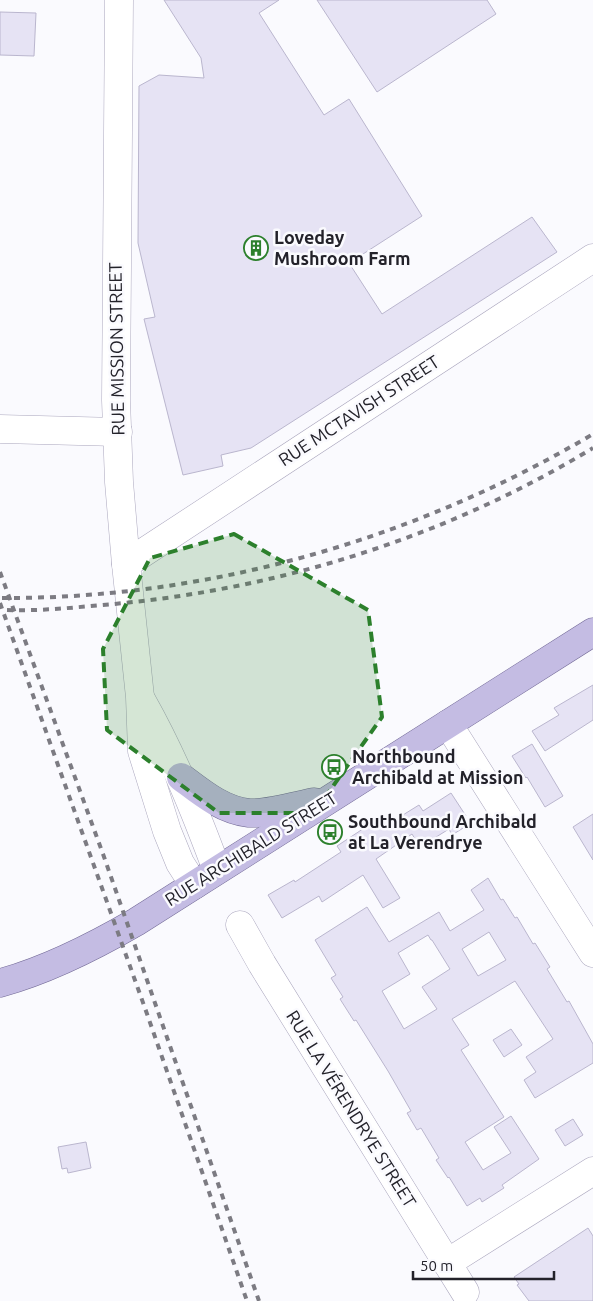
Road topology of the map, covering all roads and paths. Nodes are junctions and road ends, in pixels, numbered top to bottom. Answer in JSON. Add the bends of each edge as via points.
{"nodes":[{"id":1,"x":119,"y":0,"type":"edge"},
{"id":2,"x":593,"y":258,"type":"edge"},
{"id":3,"x":0,"y":429,"type":"edge"},
{"id":4,"x":118,"y":432,"type":"junction"},
{"id":5,"x":126,"y":564,"type":"junction"},
{"id":6,"x":593,"y":632,"type":"edge"},
{"id":7,"x":140,"y":698,"type":"junction"},
{"id":8,"x":448,"y":724,"type":"junction"},
{"id":9,"x":181,"y":777,"type":"junction"},
{"id":10,"x":328,"y":800,"type":"junction"},
{"id":11,"x":217,"y":870,"type":"junction"},
{"id":12,"x":194,"y":885,"type":"junction"},
{"id":13,"x":240,"y":925,"type":"dead end"},
{"id":14,"x":593,"y":953,"type":"edge"},
{"id":15,"x":0,"y":983,"type":"edge"},
{"id":16,"x":593,"y":1171,"type":"edge"},
{"id":17,"x":447,"y":1263,"type":"junction"},
{"id":18,"x":465,"y":1292,"type":"dead end"}],
"edges":[{"from":1,"to":4,"type":"street","name":"RUE MISSION STREET"},
{"from":2,"to":5,"type":"street","name":"RUE MCTAVISH STREET"},
{"from":3,"to":4,"type":"street"},
{"from":4,"to":5,"type":"street","name":"RUE MISSION STREET"},
{"from":5,"to":7,"type":"street","name":"RUE MISSION STREET"},
{"from":6,"to":8,"type":"main road","name":"RUE ARCHIBALD STREET"},
{"from":7,"to":9,"type":"street","name":"RUE MISSION STREET","via":[[164,738]]},
{"from":7,"to":12,"type":"street","name":"RUE MISSION STREET","via":[[142,750],[148,772],[180,863]]},
{"from":8,"to":10,"type":"main road","name":"RUE ARCHIBALD STREET"},
{"from":8,"to":14,"type":"street"},
{"from":9,"to":10,"type":"main road","via":[[212,800],[248,812]]},
{"from":9,"to":11,"type":"street","name":"RUE MISSION STREET"},
{"from":10,"to":11,"type":"main road","name":"RUE ARCHIBALD STREET"},
{"from":11,"to":12,"type":"main road","name":"RUE ARCHIBALD STREET"},
{"from":12,"to":15,"type":"main road","name":"RUE ARCHIBALD STREET","via":[[102,942],[23,977]]},
{"from":13,"to":17,"type":"street","name":"RUE LA VÉRENDRYE STREET"},
{"from":16,"to":17,"type":"street"},
{"from":17,"to":18,"type":"street","name":"RUE LA VÉRENDRYE STREET"}]}
